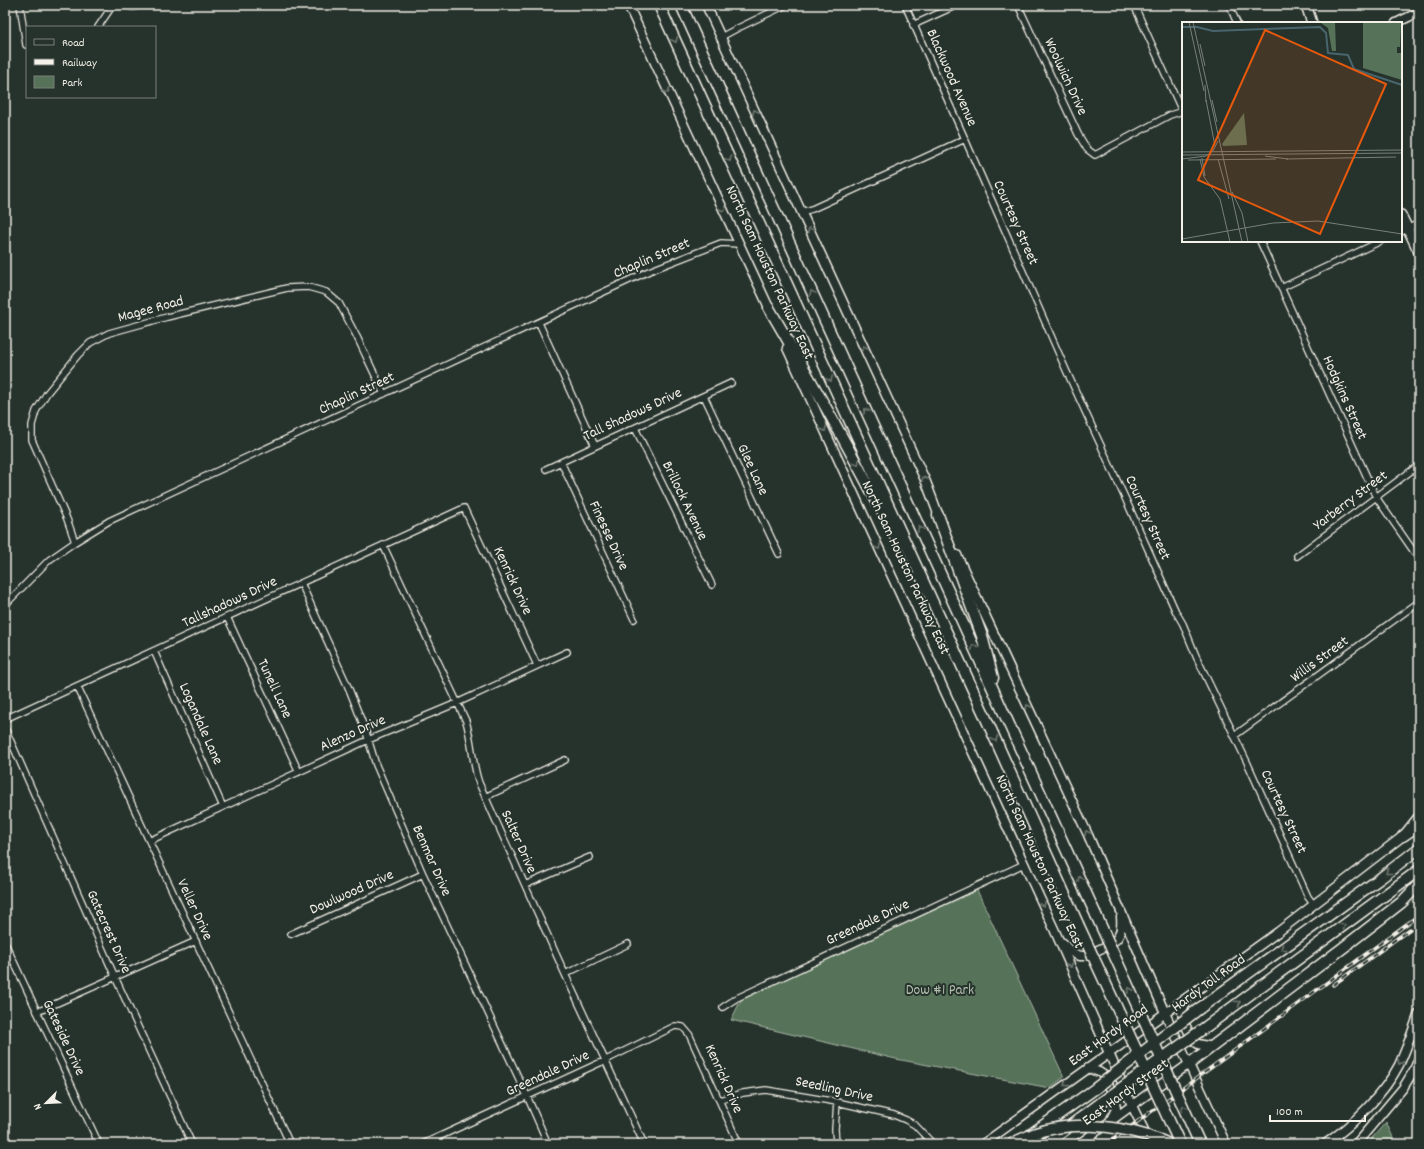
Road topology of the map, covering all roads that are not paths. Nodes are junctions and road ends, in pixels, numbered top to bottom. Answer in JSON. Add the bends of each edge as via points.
{"nodes":[{"id":1,"x":20,"y":5,"type":"edge"},
{"id":2,"x":113,"y":5,"type":"edge"},
{"id":3,"x":122,"y":5,"type":"edge"},
{"id":4,"x":144,"y":5,"type":"edge"},
{"id":5,"x":628,"y":5,"type":"edge"},
{"id":6,"x":659,"y":5,"type":"edge"},
{"id":7,"x":681,"y":5,"type":"edge"},
{"id":8,"x":706,"y":5,"type":"edge"},
{"id":9,"x":786,"y":5,"type":"edge"},
{"id":10,"x":905,"y":5,"type":"edge"},
{"id":11,"x":956,"y":5,"type":"edge"},
{"id":12,"x":1018,"y":5,"type":"edge"},
{"id":13,"x":1134,"y":5,"type":"edge"},
{"id":14,"x":1229,"y":5,"type":"edge"},
{"id":15,"x":1306,"y":5,"type":"edge"},
{"id":16,"x":1419,"y":12,"type":"edge"},
{"id":17,"x":1237,"y":22,"type":"edge"},
{"id":18,"x":1312,"y":22,"type":"edge"},
{"id":19,"x":1398,"y":22,"type":"edge"},
{"id":20,"x":913,"y":24,"type":"junction"},
{"id":21,"x":99,"y":26,"type":"edge"},
{"id":22,"x":721,"y":37,"type":"junction"},
{"id":23,"x":26,"y":45,"type":"edge"},
{"id":24,"x":1182,"y":109,"type":"edge"},
{"id":25,"x":1182,"y":111,"type":"edge"},
{"id":26,"x":965,"y":139,"type":"junction"},
{"id":27,"x":801,"y":212,"type":"junction"},
{"id":28,"x":1402,"y":220,"type":"edge"},
{"id":29,"x":1419,"y":223,"type":"edge"},
{"id":30,"x":1404,"y":230,"type":"edge"},
{"id":31,"x":1260,"y":242,"type":"edge"},
{"id":32,"x":1380,"y":242,"type":"edge"},
{"id":33,"x":739,"y":244,"type":"junction"},
{"id":34,"x":1419,"y":252,"type":"edge"},
{"id":35,"x":1281,"y":288,"type":"junction"},
{"id":36,"x":769,"y":308,"type":"junction"},
{"id":37,"x":539,"y":323,"type":"junction"},
{"id":38,"x":731,"y":384,"type":"dead end"},
{"id":39,"x":384,"y":394,"type":"junction"},
{"id":40,"x":704,"y":396,"type":"junction"},
{"id":41,"x":635,"y":428,"type":"junction"},
{"id":42,"x":595,"y":446,"type":"junction"},
{"id":43,"x":561,"y":462,"type":"junction"},
{"id":44,"x":1419,"y":465,"type":"edge"},
{"id":45,"x":546,"y":469,"type":"dead end"},
{"id":46,"x":1376,"y":498,"type":"junction"},
{"id":47,"x":464,"y":508,"type":"joint"},
{"id":48,"x":938,"y":515,"type":"junction"},
{"id":49,"x":75,"y":542,"type":"junction"},
{"id":50,"x":383,"y":545,"type":"junction"},
{"id":51,"x":779,"y":554,"type":"dead end"},
{"id":52,"x":1297,"y":556,"type":"dead end"},
{"id":53,"x":1419,"y":559,"type":"edge"},
{"id":54,"x":300,"y":583,"type":"junction"},
{"id":55,"x":712,"y":585,"type":"dead end"},
{"id":56,"x":1419,"y":602,"type":"edge"},
{"id":57,"x":5,"y":605,"type":"edge"},
{"id":58,"x":227,"y":617,"type":"junction"},
{"id":59,"x":634,"y":619,"type":"dead end"},
{"id":60,"x":154,"y":651,"type":"junction"},
{"id":61,"x":567,"y":652,"type":"dead end"},
{"id":62,"x":537,"y":664,"type":"junction"},
{"id":63,"x":77,"y":686,"type":"junction"},
{"id":64,"x":457,"y":703,"type":"junction"},
{"id":65,"x":1002,"y":708,"type":"junction"},
{"id":66,"x":984,"y":714,"type":"junction"},
{"id":67,"x":5,"y":719,"type":"edge"},
{"id":68,"x":5,"y":728,"type":"edge"},
{"id":69,"x":1234,"y":736,"type":"junction"},
{"id":70,"x":368,"y":740,"type":"junction"},
{"id":71,"x":566,"y":760,"type":"dead end"},
{"id":72,"x":299,"y":772,"type":"junction"},
{"id":73,"x":485,"y":798,"type":"junction"},
{"id":74,"x":223,"y":807,"type":"junction"},
{"id":75,"x":1419,"y":816,"type":"edge"},
{"id":76,"x":1419,"y":825,"type":"edge"},
{"id":77,"x":1403,"y":836,"type":"junction"},
{"id":78,"x":149,"y":840,"type":"junction"},
{"id":79,"x":1419,"y":848,"type":"edge"},
{"id":80,"x":590,"y":856,"type":"dead end"},
{"id":81,"x":1024,"y":864,"type":"junction"},
{"id":82,"x":1419,"y":870,"type":"edge"},
{"id":83,"x":423,"y":874,"type":"junction"},
{"id":84,"x":1419,"y":884,"type":"edge"},
{"id":85,"x":525,"y":885,"type":"junction"},
{"id":86,"x":1314,"y":905,"type":"junction"},
{"id":87,"x":1120,"y":910,"type":"junction"},
{"id":88,"x":1054,"y":929,"type":"junction"},
{"id":89,"x":291,"y":934,"type":"dead end"},
{"id":90,"x":196,"y":941,"type":"junction"},
{"id":91,"x":5,"y":943,"type":"edge"},
{"id":92,"x":628,"y":944,"type":"dead end"},
{"id":93,"x":565,"y":974,"type":"junction"},
{"id":94,"x":115,"y":977,"type":"junction"},
{"id":95,"x":1188,"y":996,"type":"junction"},
{"id":96,"x":723,"y":1007,"type":"dead end"},
{"id":97,"x":37,"y":1012,"type":"junction"},
{"id":98,"x":1165,"y":1013,"type":"junction"},
{"id":99,"x":1419,"y":1013,"type":"edge"},
{"id":100,"x":683,"y":1027,"type":"joint"},
{"id":101,"x":1212,"y":1047,"type":"junction"},
{"id":102,"x":1109,"y":1053,"type":"junction"},
{"id":103,"x":1419,"y":1058,"type":"edge"},
{"id":104,"x":606,"y":1060,"type":"junction"},
{"id":105,"x":1189,"y":1064,"type":"junction"},
{"id":106,"x":1088,"y":1068,"type":"junction"},
{"id":107,"x":527,"y":1096,"type":"junction"},
{"id":108,"x":720,"y":1100,"type":"junction"},
{"id":109,"x":837,"y":1102,"type":"junction"},
{"id":110,"x":1133,"y":1106,"type":"junction"},
{"id":111,"x":1364,"y":1112,"type":"junction"},
{"id":112,"x":1109,"y":1123,"type":"junction"},
{"id":113,"x":1374,"y":1124,"type":"junction"},
{"id":114,"x":99,"y":1144,"type":"edge"},
{"id":115,"x":192,"y":1144,"type":"edge"},
{"id":116,"x":290,"y":1144,"type":"edge"},
{"id":117,"x":423,"y":1144,"type":"edge"},
{"id":118,"x":548,"y":1144,"type":"edge"},
{"id":119,"x":644,"y":1144,"type":"edge"},
{"id":120,"x":739,"y":1144,"type":"edge"},
{"id":121,"x":836,"y":1144,"type":"edge"},
{"id":122,"x":933,"y":1144,"type":"edge"},
{"id":123,"x":983,"y":1144,"type":"edge"},
{"id":124,"x":1011,"y":1144,"type":"edge"},
{"id":125,"x":1017,"y":1144,"type":"edge"},
{"id":126,"x":1046,"y":1144,"type":"edge"},
{"id":127,"x":1080,"y":1144,"type":"edge"},
{"id":128,"x":1151,"y":1144,"type":"edge"},
{"id":129,"x":1168,"y":1144,"type":"edge"},
{"id":130,"x":1180,"y":1144,"type":"edge"},
{"id":131,"x":1200,"y":1144,"type":"edge"},
{"id":132,"x":1226,"y":1144,"type":"edge"},
{"id":133,"x":1325,"y":1144,"type":"edge"},
{"id":134,"x":1356,"y":1144,"type":"edge"}],
"edges":[{"from":1,"to":23,"type":"street"},
{"from":2,"to":21,"type":"street"},
{"from":3,"to":4,"type":"street"},
{"from":5,"to":33,"type":"main road","name":"North Sam Houston Parkway East","one_way":true},
{"from":6,"to":66,"type":"highway","name":"North Sam Houston Parkway East","one_way":true},
{"from":65,"to":7,"type":"highway","name":"North Sam Houston Parkway East","one_way":true},
{"from":8,"to":22,"type":"main road"},
{"from":9,"to":22,"type":"street"},
{"from":10,"to":20,"type":"street","name":"Blackwood Avenue"},
{"from":11,"to":20,"type":"street"},
{"from":12,"to":25,"type":"street","name":"Woolwich Drive","via":[[1078,134],[1087,149],[1095,155],[1162,119]]},
{"from":13,"to":24,"type":"street"},
{"from":14,"to":17,"type":"street"},
{"from":15,"to":18,"type":"main road"},
{"from":16,"to":19,"type":"main road"},
{"from":20,"to":26,"type":"street","name":"Blackwood Avenue"},
{"from":27,"to":22,"type":"main road","one_way":true},
{"from":26,"to":27,"type":"street"},
{"from":26,"to":69,"type":"street","name":"Courtesy Street","via":[[1066,370]]},
{"from":48,"to":27,"type":"main road","one_way":true,"via":[[926,482]]},
{"from":28,"to":30,"type":"main road"},
{"from":29,"to":30,"type":"street"},
{"from":30,"to":34,"type":"main road"},
{"from":31,"to":35,"type":"street","name":"Hodgkins Street"},
{"from":32,"to":35,"type":"street"},
{"from":33,"to":36,"type":"main road","name":"North Sam Houston Parkway East"},
{"from":33,"to":37,"type":"street","name":"Chaplin Street","via":[[721,243],[649,272]]},
{"from":35,"to":46,"type":"street","name":"Hodgkins Street"},
{"from":36,"to":66,"type":"highway","one_way":true,"via":[[876,499]]},
{"from":36,"to":81,"type":"main road","name":"North Sam Houston Parkway East","one_way":true},
{"from":37,"to":39,"type":"street","name":"Chaplin Street"},
{"from":37,"to":42,"type":"street"},
{"from":38,"to":40,"type":"street","name":"Tall Shadows Drive"},
{"from":39,"to":49,"type":"street","name":"Chaplin Street","via":[[109,522]]},
{"from":39,"to":49,"type":"street","name":"Magee Road","via":[[339,303],[326,292],[308,287],[287,288],[109,333],[90,343],[78,356],[44,399],[36,411],[32,425],[32,440]]},
{"from":40,"to":41,"type":"street","name":"Tall Shadows Drive"},
{"from":40,"to":51,"type":"street","name":"Glee Lane"},
{"from":41,"to":42,"type":"street","name":"Tall Shadows Drive"},
{"from":41,"to":55,"type":"street","name":"Brillock Avenue"},
{"from":42,"to":43,"type":"street","name":"Tall Shadows Drive"},
{"from":43,"to":45,"type":"street","name":"Tall Shadows Drive"},
{"from":43,"to":59,"type":"street","name":"Finesse Drive"},
{"from":44,"to":46,"type":"street","name":"Yarberry Street"},
{"from":46,"to":52,"type":"street","name":"Yarberry Street"},
{"from":46,"to":53,"type":"street","name":"Hodgkins Street"},
{"from":47,"to":50,"type":"street","name":"Tallshadows Drive"},
{"from":47,"to":62,"type":"street","name":"Kenrick Drive"},
{"from":48,"to":65,"type":"highway","via":[[982,636]]},
{"from":87,"to":48,"type":"main road","one_way":true,"via":[[1088,835]]},
{"from":49,"to":57,"type":"street","name":"Chaplin Street","via":[[49,560]]},
{"from":50,"to":54,"type":"street","name":"Tallshadows Drive"},
{"from":50,"to":64,"type":"street","name":"Salter Drive"},
{"from":54,"to":58,"type":"street","name":"Tallshadows Drive"},
{"from":54,"to":70,"type":"street","name":"Benmar Drive","via":[[349,688]]},
{"from":56,"to":69,"type":"street","name":"Willis Street"},
{"from":58,"to":60,"type":"street","name":"Tallshadows Drive"},
{"from":58,"to":72,"type":"street","name":"Tunell Lane"},
{"from":60,"to":63,"type":"street","name":"Tallshadows Drive"},
{"from":60,"to":74,"type":"street","name":"Logandale Lane"},
{"from":61,"to":62,"type":"street","name":"Alenzo Drive"},
{"from":62,"to":64,"type":"street","name":"Alenzo Drive"},
{"from":63,"to":67,"type":"street","name":"Tallshadows Drive"},
{"from":63,"to":78,"type":"street","name":"Veller Drive"},
{"from":64,"to":70,"type":"street","name":"Alenzo Drive"},
{"from":64,"to":73,"type":"street","name":"Salter Drive","via":[[467,726],[475,771]]},
{"from":131,"to":65,"type":"highway","name":"North Sam Houston Parkway East","one_way":true,"bridge":true},
{"from":66,"to":130,"type":"highway","name":"North Sam Houston Parkway East","one_way":true,"bridge":true},
{"from":68,"to":94,"type":"street","name":"Gatecrest Drive"},
{"from":69,"to":86,"type":"street","name":"Courtesy Street","via":[[1308,897]]},
{"from":70,"to":72,"type":"street","name":"Alenzo Drive"},
{"from":70,"to":83,"type":"street","name":"Benmar Drive","via":[[376,765]]},
{"from":71,"to":73,"type":"street"},
{"from":72,"to":74,"type":"street","name":"Alenzo Drive"},
{"from":73,"to":85,"type":"street","name":"Salter Drive"},
{"from":74,"to":78,"type":"street","name":"Alenzo Drive"},
{"from":75,"to":77,"type":"main road","name":"East Hardy Road"},
{"from":76,"to":77,"type":"highway"},
{"from":77,"to":86,"type":"main road","name":"East Hardy Road"},
{"from":78,"to":90,"type":"street","name":"Veller Drive"},
{"from":79,"to":125,"type":"highway","name":"Hardy Toll Road","one_way":true,"bridge":true},
{"from":80,"to":85,"type":"street"},
{"from":81,"to":88,"type":"main road","name":"North Sam Houston Parkway East","one_way":true},
{"from":81,"to":96,"type":"street","name":"Greendale Drive","via":[[737,998]]},
{"from":126,"to":82,"type":"highway","one_way":true,"bridge":true},
{"from":83,"to":89,"type":"street","name":"Dowlwood Drive"},
{"from":83,"to":107,"type":"street","name":"Benmar Drive"},
{"from":84,"to":101,"type":"highway","via":[[1402,902]]},
{"from":85,"to":93,"type":"street","name":"Salter Drive"},
{"from":86,"to":95,"type":"main road","name":"East Hardy Road"},
{"from":87,"to":88,"type":"main road","via":[[1122,925],[1114,943],[1084,956],[1078,956],[1067,949]]},
{"from":87,"to":98,"type":"main road"},
{"from":88,"to":102,"type":"main road","name":"North Sam Houston Parkway East","one_way":true},
{"from":90,"to":94,"type":"street"},
{"from":90,"to":116,"type":"street","name":"Veller Drive"},
{"from":91,"to":97,"type":"street","name":"Gateside Drive"},
{"from":92,"to":93,"type":"street"},
{"from":93,"to":104,"type":"street","name":"Salter Drive"},
{"from":94,"to":97,"type":"street"},
{"from":94,"to":115,"type":"street","name":"Gatecrest Drive"},
{"from":95,"to":98,"type":"main road","name":"East Hardy Road"},
{"from":95,"to":101,"type":"main road","via":[[1182,1011],[1183,1020],[1192,1039],[1198,1044]]},
{"from":97,"to":114,"type":"street","name":"Gateside Drive"},
{"from":98,"to":102,"type":"main road","name":"East Hardy Road"},
{"from":98,"to":105,"type":"main road"},
{"from":99,"to":111,"type":"main road","one_way":true,"via":[[1398,1066]]},
{"from":100,"to":104,"type":"street","name":"Greendale Drive","via":[[675,1026]]},
{"from":100,"to":108,"type":"street","name":"Kenrick Drive","via":[[689,1034]]},
{"from":101,"to":105,"type":"highway"},
{"from":102,"to":106,"type":"main road","name":"East Hardy Road"},
{"from":102,"to":110,"type":"main road","name":"North Sam Houston Parkway East"},
{"from":103,"to":113,"type":"main road","via":[[1403,1088]]},
{"from":104,"to":107,"type":"street","name":"Greendale Drive"},
{"from":104,"to":119,"type":"street","name":"Salter Drive"},
{"from":105,"to":110,"type":"main road","name":"East Hardy Street"},
{"from":105,"to":132,"type":"main road"},
{"from":106,"to":112,"type":"main road","via":[[1105,1076],[1115,1100],[1116,1109]]},
{"from":106,"to":123,"type":"main road","name":"East Hardy Road","one_way":true},
{"from":107,"to":117,"type":"street","name":"Greendale Drive"},
{"from":107,"to":118,"type":"street","name":"Benmar Drive"},
{"from":108,"to":109,"type":"street","name":"Seedling Drive","via":[[743,1092],[766,1090]]},
{"from":108,"to":120,"type":"street","name":"Kenrick Drive"},
{"from":109,"to":121,"type":"street"},
{"from":109,"to":122,"type":"street","name":"Seedling Drive","via":[[906,1120]]},
{"from":110,"to":112,"type":"main road","name":"East Hardy Street"},
{"from":110,"to":128,"type":"main road","name":"North Sam Houston Parkway East"},
{"from":111,"to":113,"type":"main road"},
{"from":111,"to":133,"type":"main road"},
{"from":112,"to":127,"type":"main road","name":"East Hardy Street"},
{"from":113,"to":134,"type":"main road"},
{"from":124,"to":129,"type":"highway","bridge":true,"via":[[1037,1133],[1060,1128],[1091,1126],[1139,1133]]}]}
